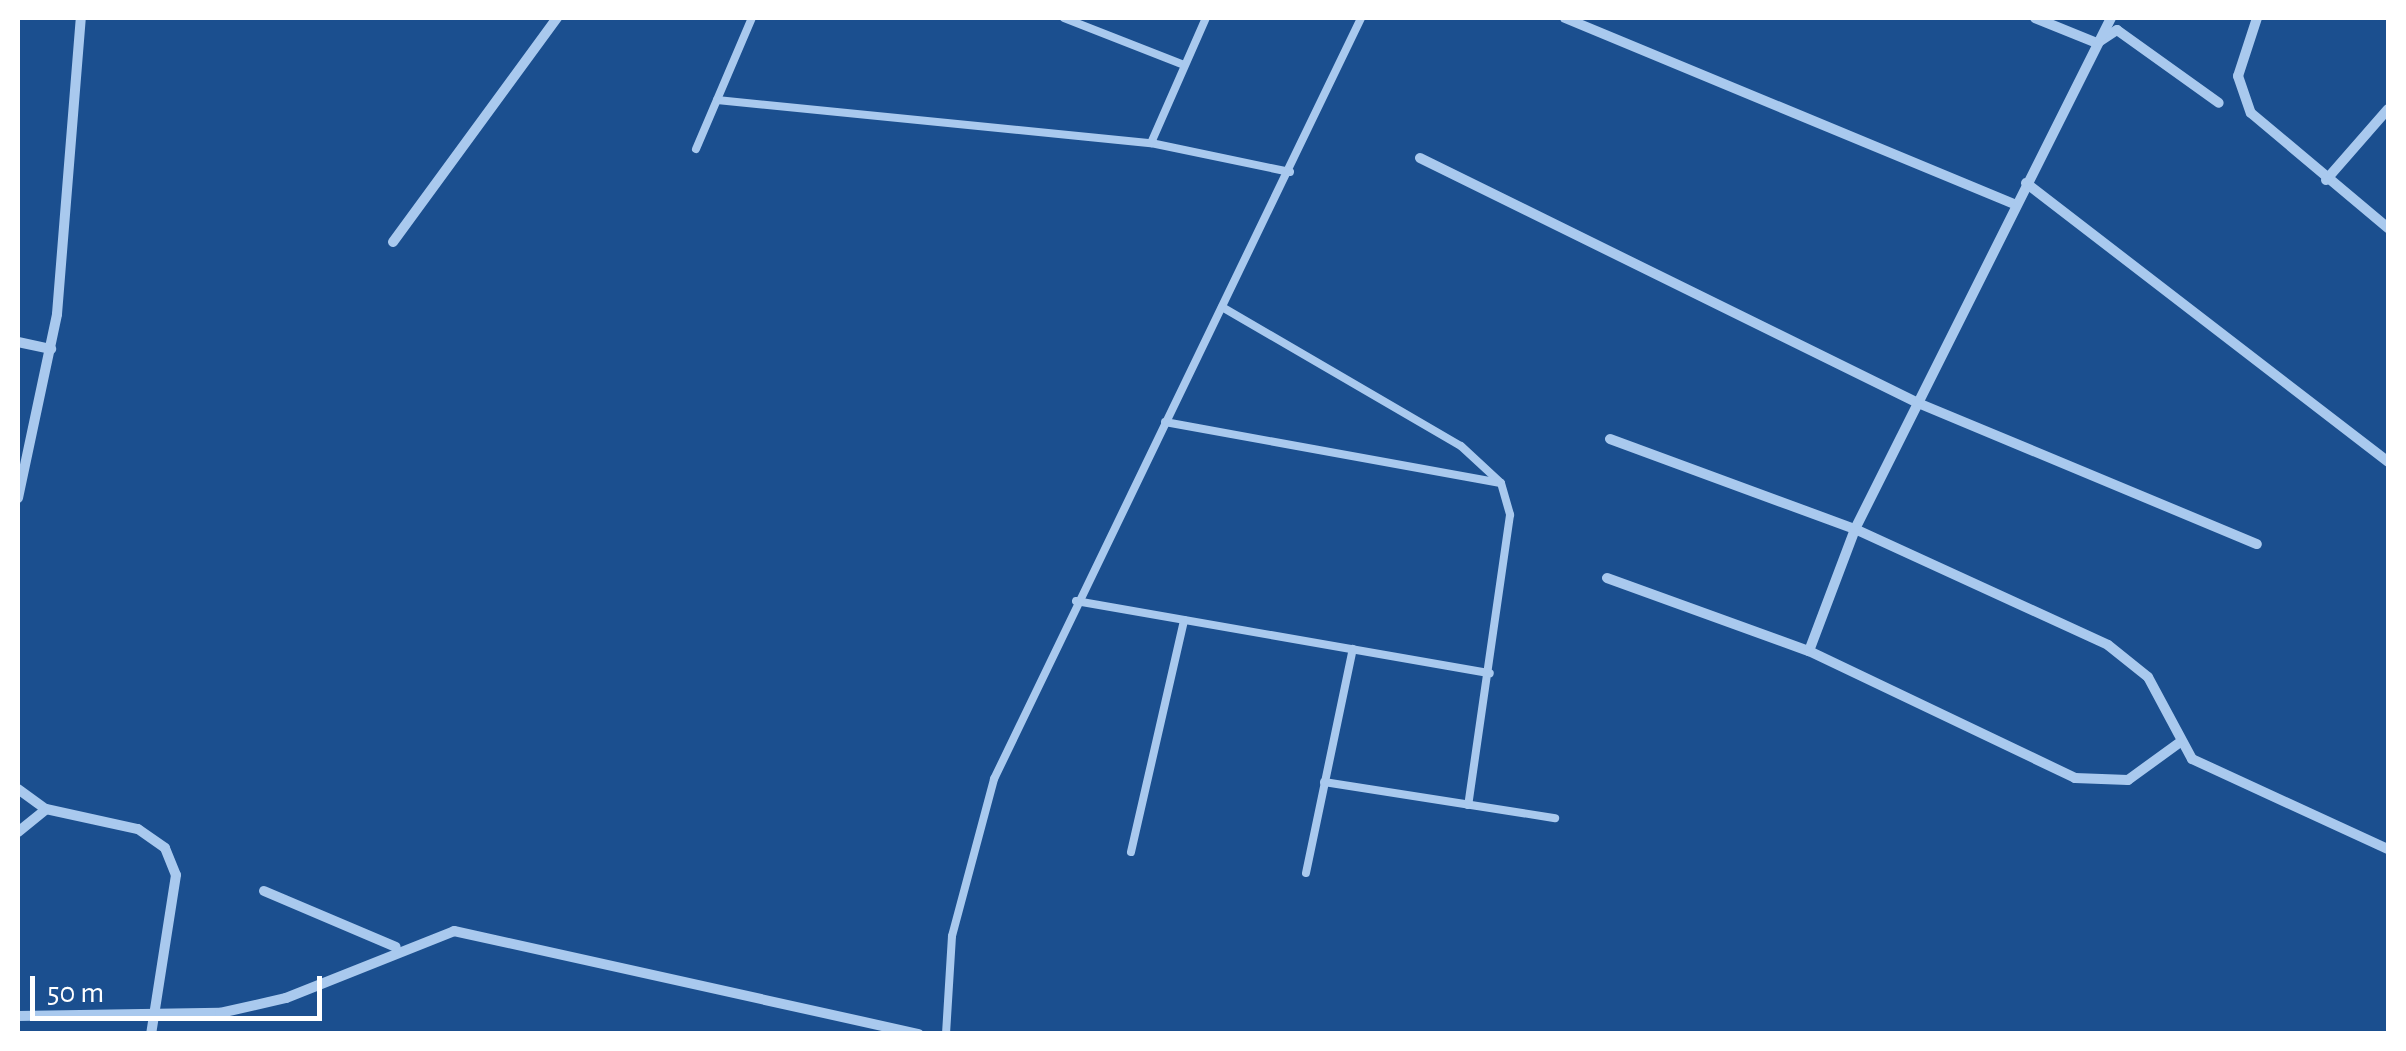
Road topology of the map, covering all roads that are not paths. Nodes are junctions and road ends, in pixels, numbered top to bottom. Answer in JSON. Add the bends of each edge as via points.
{"nodes":[{"id":1,"x":80,"y":18,"type":"edge"},
{"id":2,"x":558,"y":18,"type":"edge"},
{"id":3,"x":752,"y":18,"type":"edge"},
{"id":4,"x":1064,"y":18,"type":"edge"},
{"id":5,"x":1206,"y":18,"type":"edge"},
{"id":6,"x":1361,"y":18,"type":"edge"},
{"id":7,"x":1565,"y":18,"type":"edge"},
{"id":8,"x":2035,"y":18,"type":"edge"},
{"id":9,"x":2110,"y":18,"type":"edge"},
{"id":10,"x":2257,"y":18,"type":"edge"},
{"id":11,"x":2097,"y":43,"type":"junction"},
{"id":12,"x":1184,"y":65,"type":"junction"},
{"id":13,"x":717,"y":100,"type":"junction"},
{"id":14,"x":2219,"y":103,"type":"dead end"},
{"id":15,"x":2388,"y":110,"type":"edge"},
{"id":16,"x":1152,"y":143,"type":"junction"},
{"id":17,"x":696,"y":148,"type":"dead end"},
{"id":18,"x":1420,"y":158,"type":"dead end"},
{"id":19,"x":1290,"y":172,"type":"junction"},
{"id":20,"x":2326,"y":180,"type":"junction"},
{"id":21,"x":2026,"y":183,"type":"junction"},
{"id":22,"x":2016,"y":205,"type":"junction"},
{"id":23,"x":2388,"y":228,"type":"edge"},
{"id":24,"x":394,"y":242,"type":"dead end"},
{"id":25,"x":1222,"y":308,"type":"junction"},
{"id":26,"x":18,"y":342,"type":"edge"},
{"id":27,"x":51,"y":349,"type":"junction"},
{"id":28,"x":1918,"y":402,"type":"junction"},
{"id":29,"x":1166,"y":422,"type":"junction"},
{"id":30,"x":1610,"y":439,"type":"dead end"},
{"id":31,"x":2388,"y":462,"type":"edge"},
{"id":32,"x":1501,"y":483,"type":"junction"},
{"id":33,"x":18,"y":498,"type":"edge"},
{"id":34,"x":1855,"y":529,"type":"junction"},
{"id":35,"x":2257,"y":544,"type":"dead end"},
{"id":36,"x":1606,"y":578,"type":"dead end"},
{"id":37,"x":1076,"y":600,"type":"junction"},
{"id":38,"x":1184,"y":620,"type":"junction"},
{"id":39,"x":1354,"y":649,"type":"junction"},
{"id":40,"x":1809,"y":650,"type":"junction"},
{"id":41,"x":1490,"y":673,"type":"junction"},
{"id":42,"x":2179,"y":743,"type":"junction"},
{"id":43,"x":1324,"y":782,"type":"junction"},
{"id":44,"x":18,"y":789,"type":"edge"},
{"id":45,"x":1468,"y":805,"type":"junction"},
{"id":46,"x":46,"y":809,"type":"junction"},
{"id":47,"x":1555,"y":818,"type":"dead end"},
{"id":48,"x":18,"y":832,"type":"edge"},
{"id":49,"x":2388,"y":849,"type":"edge"},
{"id":50,"x":1132,"y":852,"type":"dead end"},
{"id":51,"x":1306,"y":873,"type":"dead end"},
{"id":52,"x":264,"y":891,"type":"dead end"},
{"id":53,"x":396,"y":947,"type":"junction"},
{"id":54,"x":152,"y":1013,"type":"junction"},
{"id":55,"x":18,"y":1016,"type":"edge"},
{"id":56,"x":150,"y":1034,"type":"edge"},
{"id":57,"x":920,"y":1034,"type":"edge"},
{"id":58,"x":946,"y":1034,"type":"edge"}],
"edges":[{"from":1,"to":27,"type":"street"},
{"from":2,"to":24,"type":"street"},
{"from":3,"to":13,"type":"lane"},
{"from":4,"to":12,"type":"lane"},
{"from":5,"to":12,"type":"lane"},
{"from":6,"to":19,"type":"lane"},
{"from":7,"to":22,"type":"street"},
{"from":8,"to":11,"type":"street"},
{"from":9,"to":11,"type":"street"},
{"from":10,"to":20,"type":"street","via":[[2239,58],[2240,92],[2267,134]]},
{"from":11,"to":14,"type":"street","via":[[2117,30]]},
{"from":11,"to":21,"type":"street"},
{"from":12,"to":16,"type":"lane"},
{"from":13,"to":16,"type":"lane"},
{"from":13,"to":17,"type":"lane"},
{"from":15,"to":20,"type":"street"},
{"from":16,"to":19,"type":"lane"},
{"from":18,"to":28,"type":"street"},
{"from":19,"to":25,"type":"lane"},
{"from":20,"to":23,"type":"street"},
{"from":21,"to":22,"type":"street"},
{"from":21,"to":31,"type":"street"},
{"from":22,"to":28,"type":"street"},
{"from":25,"to":29,"type":"lane"},
{"from":25,"to":32,"type":"lane","via":[[1461,446]]},
{"from":26,"to":27,"type":"street"},
{"from":27,"to":33,"type":"street"},
{"from":28,"to":34,"type":"street"},
{"from":28,"to":35,"type":"street"},
{"from":29,"to":32,"type":"lane"},
{"from":29,"to":37,"type":"lane"},
{"from":30,"to":34,"type":"street"},
{"from":32,"to":41,"type":"lane","via":[[1510,515]]},
{"from":34,"to":40,"type":"street"},
{"from":34,"to":42,"type":"street","via":[[2134,660]]},
{"from":36,"to":40,"type":"street"},
{"from":37,"to":38,"type":"lane"},
{"from":37,"to":58,"type":"lane","via":[[978,826],[952,936]]},
{"from":38,"to":39,"type":"lane"},
{"from":38,"to":50,"type":"lane"},
{"from":39,"to":41,"type":"lane"},
{"from":39,"to":43,"type":"lane"},
{"from":40,"to":42,"type":"street","via":[[2075,778],[2128,780]]},
{"from":41,"to":45,"type":"lane"},
{"from":42,"to":49,"type":"street","via":[[2218,777]]},
{"from":43,"to":45,"type":"lane"},
{"from":43,"to":51,"type":"lane"},
{"from":44,"to":46,"type":"street"},
{"from":45,"to":47,"type":"lane"},
{"from":46,"to":48,"type":"street"},
{"from":46,"to":54,"type":"street","via":[[138,829],[166,848],[176,875]]},
{"from":52,"to":53,"type":"street"},
{"from":53,"to":54,"type":"street","via":[[286,998],[220,1013]]},
{"from":53,"to":57,"type":"street","via":[[476,933]]},
{"from":54,"to":55,"type":"street"},
{"from":54,"to":56,"type":"street"}]}
